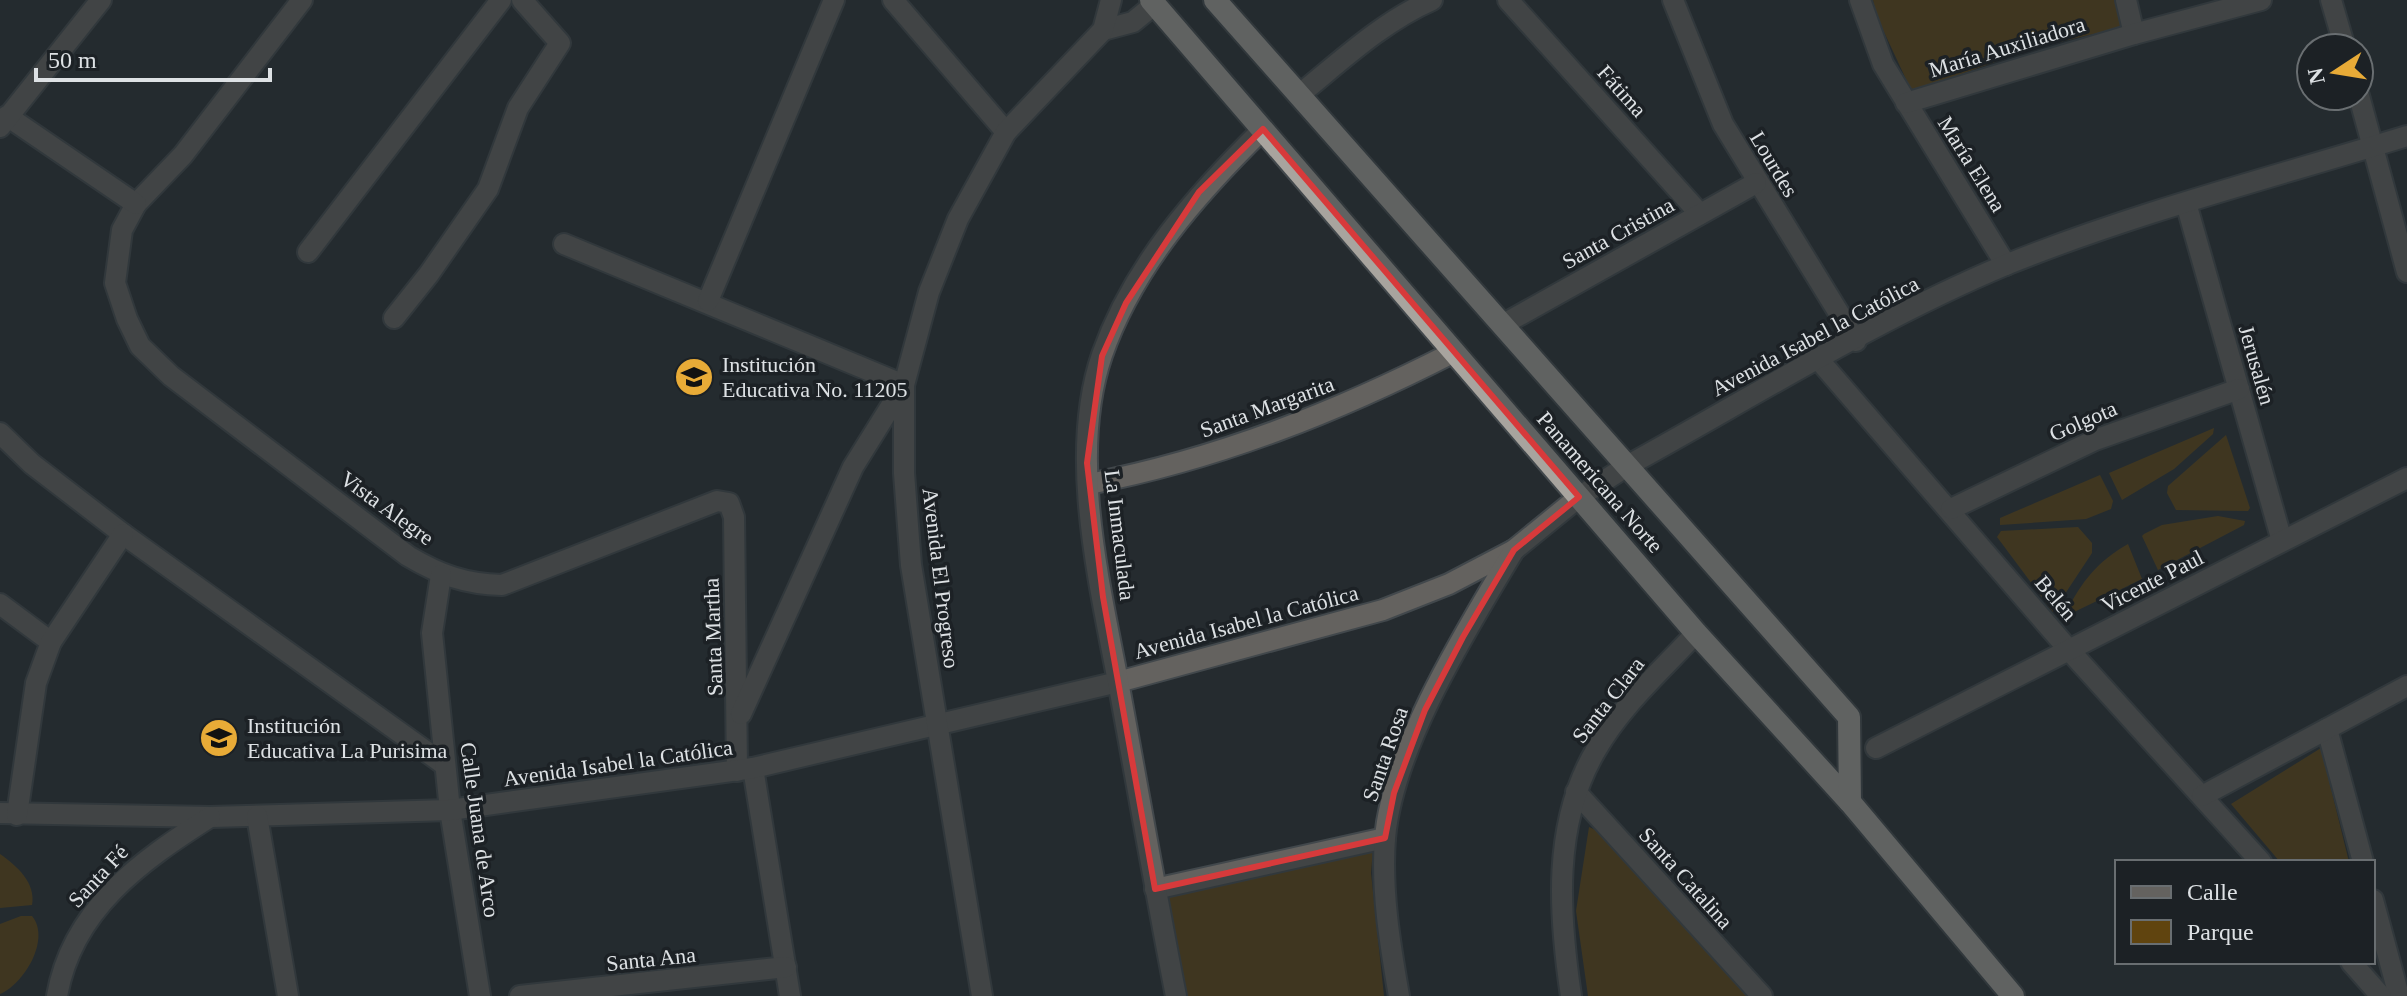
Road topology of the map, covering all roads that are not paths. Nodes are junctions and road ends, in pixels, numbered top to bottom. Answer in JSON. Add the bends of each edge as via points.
{"nodes":[{"id":1,"x":101,"y":0,"type":"edge"},
{"id":2,"x":302,"y":0,"type":"edge"},
{"id":3,"x":501,"y":0,"type":"edge"},
{"id":4,"x":522,"y":0,"type":"edge"},
{"id":5,"x":834,"y":0,"type":"edge"},
{"id":6,"x":893,"y":0,"type":"edge"},
{"id":7,"x":1111,"y":0,"type":"edge"},
{"id":8,"x":1215,"y":0,"type":"edge"},
{"id":9,"x":1432,"y":0,"type":"edge"},
{"id":10,"x":1508,"y":0,"type":"edge"},
{"id":11,"x":1673,"y":0,"type":"edge"},
{"id":12,"x":1860,"y":0,"type":"edge"},
{"id":13,"x":2126,"y":0,"type":"edge"},
{"id":14,"x":2261,"y":0,"type":"edge"},
{"id":15,"x":2331,"y":0,"type":"edge"},
{"id":16,"x":1153,"y":2,"type":"edge"},
{"id":17,"x":1103,"y":30,"type":"junction"},
{"id":18,"x":2340,"y":32,"type":"edge"},
{"id":19,"x":2134,"y":34,"type":"junction"},
{"id":20,"x":1299,"y":95,"type":"junction"},
{"id":21,"x":1906,"y":103,"type":"junction"},
{"id":22,"x":2363,"y":112,"type":"edge"},
{"id":23,"x":3,"y":121,"type":"edge"},
{"id":24,"x":1263,"y":129,"type":"junction"},
{"id":25,"x":1006,"y":132,"type":"junction"},
{"id":26,"x":2407,"y":136,"type":"edge"},
{"id":27,"x":2373,"y":147,"type":"junction"},
{"id":28,"x":1756,"y":183,"type":"junction"},
{"id":29,"x":2186,"y":203,"type":"junction"},
{"id":30,"x":136,"y":204,"type":"junction"},
{"id":31,"x":1700,"y":214,"type":"junction"},
{"id":32,"x":564,"y":244,"type":"dead end"},
{"id":33,"x":308,"y":252,"type":"dead end"},
{"id":34,"x":2006,"y":265,"type":"junction"},
{"id":35,"x":2407,"y":272,"type":"edge"},
{"id":36,"x":708,"y":301,"type":"junction"},
{"id":37,"x":394,"y":318,"type":"dead end"},
{"id":38,"x":1502,"y":325,"type":"junction"},
{"id":39,"x":1856,"y":341,"type":"junction"},
{"id":40,"x":1454,"y":352,"type":"junction"},
{"id":41,"x":1819,"y":360,"type":"junction"},
{"id":42,"x":904,"y":385,"type":"junction"},
{"id":43,"x":2239,"y":389,"type":"junction"},
{"id":44,"x":0,"y":433,"type":"edge"},
{"id":45,"x":1627,"y":466,"type":"junction"},
{"id":46,"x":2407,"y":478,"type":"edge"},
{"id":47,"x":1089,"y":484,"type":"junction"},
{"id":48,"x":1579,"y":497,"type":"junction"},
{"id":49,"x":729,"y":503,"type":"joint"},
{"id":50,"x":1951,"y":509,"type":"junction"},
{"id":51,"x":123,"y":534,"type":"junction"},
{"id":52,"x":2282,"y":541,"type":"junction"},
{"id":53,"x":1514,"y":550,"type":"junction"},
{"id":54,"x":441,"y":575,"type":"junction"},
{"id":55,"x":0,"y":604,"type":"edge"},
{"id":56,"x":1696,"y":633,"type":"junction"},
{"id":57,"x":51,"y":642,"type":"junction"},
{"id":58,"x":2069,"y":650,"type":"junction"},
{"id":59,"x":1118,"y":682,"type":"junction"},
{"id":60,"x":2407,"y":686,"type":"edge"},
{"id":61,"x":739,"y":718,"type":"junction"},
{"id":62,"x":938,"y":724,"type":"junction"},
{"id":63,"x":2327,"y":729,"type":"junction"},
{"id":64,"x":1876,"y":748,"type":"dead end"},
{"id":65,"x":445,"y":765,"type":"junction"},
{"id":66,"x":745,"y":769,"type":"junction"},
{"id":67,"x":1576,"y":792,"type":"junction"},
{"id":68,"x":2202,"y":796,"type":"junction"},
{"id":69,"x":1850,"y":802,"type":"junction"},
{"id":70,"x":450,"y":810,"type":"junction"},
{"id":71,"x":9,"y":814,"type":"edge"},
{"id":72,"x":257,"y":816,"type":"junction"},
{"id":73,"x":210,"y":817,"type":"junction"},
{"id":74,"x":1385,"y":838,"type":"junction"},
{"id":75,"x":2259,"y":860,"type":"edge"},
{"id":76,"x":2362,"y":860,"type":"edge"},
{"id":77,"x":1155,"y":889,"type":"junction"},
{"id":78,"x":2375,"y":907,"type":"edge"},
{"id":79,"x":2353,"y":964,"type":"edge"},
{"id":80,"x":786,"y":967,"type":"junction"},
{"id":81,"x":668,"y":989,"type":"edge"},
{"id":82,"x":57,"y":996,"type":"edge"},
{"id":83,"x":288,"y":996,"type":"edge"},
{"id":84,"x":480,"y":996,"type":"edge"},
{"id":85,"x":520,"y":996,"type":"edge"},
{"id":86,"x":790,"y":996,"type":"edge"},
{"id":87,"x":982,"y":996,"type":"edge"},
{"id":88,"x":1176,"y":996,"type":"edge"},
{"id":89,"x":1399,"y":996,"type":"edge"},
{"id":90,"x":1571,"y":996,"type":"edge"},
{"id":91,"x":1762,"y":996,"type":"edge"},
{"id":92,"x":2013,"y":996,"type":"edge"},
{"id":93,"x":2381,"y":996,"type":"edge"},
{"id":94,"x":2399,"y":996,"type":"edge"}],
"edges":[{"from":1,"to":23,"type":"street"},
{"from":2,"to":30,"type":"street","via":[[183,155]]},
{"from":3,"to":33,"type":"street"},
{"from":4,"to":37,"type":"street","via":[[560,43],[518,108],[488,189]]},
{"from":5,"to":36,"type":"street"},
{"from":6,"to":25,"type":"street"},
{"from":7,"to":17,"type":"street","name":"Avenida El Progreso"},
{"from":8,"to":20,"type":"highway","name":"Panamericana Norte"},
{"from":9,"to":20,"type":"street","via":[[1376,33]]},
{"from":10,"to":31,"type":"street","name":"Fátima"},
{"from":11,"to":28,"type":"street","name":"Lourdes","via":[[1723,124]]},
{"from":12,"to":21,"type":"street","name":"María Elena","via":[[1883,64]]},
{"from":13,"to":19,"type":"street"},
{"from":14,"to":19,"type":"street","name":"María Auxiliadora"},
{"from":15,"to":18,"type":"street"},
{"from":16,"to":17,"type":"street","name":"Avenida El Progreso","via":[[1133,22]]},
{"from":16,"to":24,"type":"highway","name":"Panamericana Norte"},
{"from":17,"to":25,"type":"street","name":"Avenida El Progreso"},
{"from":19,"to":21,"type":"street","name":"María Auxiliadora"},
{"from":20,"to":38,"type":"highway","name":"Panamericana Norte"},
{"from":21,"to":34,"type":"street","name":"María Elena"},
{"from":22,"to":27,"type":"street"},
{"from":23,"to":30,"type":"street"},
{"from":24,"to":40,"type":"highway","name":"Panamericana Norte"},
{"from":24,"to":47,"type":"street","name":"La Inmaculada","via":[[1199,192],[1126,303],[1102,356],[1090,410]]},
{"from":25,"to":42,"type":"street","name":"Avenida El Progreso","via":[[958,219],[929,292]]},
{"from":26,"to":27,"type":"street","name":"Avenida Isabel la Católica"},
{"from":27,"to":29,"type":"street","name":"Avenida Isabel la Católica"},
{"from":27,"to":35,"type":"street"},
{"from":28,"to":31,"type":"street","name":"Santa Cristina"},
{"from":28,"to":39,"type":"street","name":"Lourdes"},
{"from":29,"to":34,"type":"street","name":"Avenida Isabel la Católica"},
{"from":29,"to":43,"type":"street","name":"Jerusalén"},
{"from":30,"to":54,"type":"street","name":"Vista Alegre","via":[[122,230],[115,283],[140,346],[171,376],[408,556]]},
{"from":31,"to":38,"type":"street","name":"Santa Cristina"},
{"from":32,"to":36,"type":"street"},
{"from":34,"to":39,"type":"street","name":"Avenida Isabel la Católica"},
{"from":36,"to":42,"type":"street"},
{"from":38,"to":45,"type":"highway","name":"Panamericana Norte"},
{"from":39,"to":41,"type":"street","name":"Avenida Isabel la Católica"},
{"from":40,"to":47,"type":"street","name":"Santa Margarita","via":[[1291,428],[1155,470]]},
{"from":40,"to":48,"type":"highway","name":"Panamericana Norte"},
{"from":41,"to":45,"type":"street","name":"Avenida Isabel la Católica"},
{"from":41,"to":50,"type":"street","name":"Belén"},
{"from":42,"to":61,"type":"street","via":[[853,467]]},
{"from":42,"to":62,"type":"street","name":"Avenida El Progreso","via":[[911,565]]},
{"from":43,"to":50,"type":"street","name":"Golgota","via":[[2095,440]]},
{"from":43,"to":52,"type":"street","name":"Jerusalén"},
{"from":44,"to":51,"type":"street"},
{"from":45,"to":48,"type":"street","name":"Avenida Isabel la Católica"},
{"from":45,"to":69,"type":"highway","name":"Panamericana Norte","via":[[1849,717]]},
{"from":46,"to":52,"type":"street","name":"Vicente Paul"},
{"from":47,"to":59,"type":"street","name":"La Inmaculada"},
{"from":48,"to":53,"type":"street","name":"Avenida Isabel la Católica"},
{"from":48,"to":56,"type":"highway","name":"Panamericana Norte"},
{"from":49,"to":54,"type":"street","name":"Vista Alegre","via":[[717,501],[502,585],[470,584]]},
{"from":49,"to":61,"type":"street","name":"Santa Martha","via":[[734,517]]},
{"from":50,"to":58,"type":"street","name":"Belén"},
{"from":51,"to":57,"type":"street"},
{"from":51,"to":65,"type":"street"},
{"from":52,"to":58,"type":"street","name":"Vicente Paul"},
{"from":53,"to":59,"type":"street","name":"Avenida Isabel la Católica","via":[[1383,610]]},
{"from":53,"to":74,"type":"street","name":"Santa Rosa","via":[[1425,710],[1394,793]]},
{"from":54,"to":65,"type":"street","name":"Calle Juana de Arco","via":[[432,633]]},
{"from":55,"to":57,"type":"street"},
{"from":56,"to":67,"type":"street","name":"Santa Clara","via":[[1605,737]]},
{"from":56,"to":69,"type":"highway","name":"Panamericana Norte"},
{"from":57,"to":71,"type":"street","via":[[36,683]]},
{"from":58,"to":64,"type":"street","name":"Vicente Paul"},
{"from":58,"to":68,"type":"street","name":"Belén"},
{"from":59,"to":62,"type":"street","name":"Avenida Isabel la Católica"},
{"from":59,"to":77,"type":"street","name":"La Inmaculada"},
{"from":60,"to":63,"type":"street"},
{"from":61,"to":66,"type":"street","name":"Santa Martha"},
{"from":62,"to":66,"type":"street","name":"Avenida Isabel la Católica"},
{"from":62,"to":87,"type":"street","name":"Avenida El Progreso"},
{"from":63,"to":68,"type":"street"},
{"from":63,"to":76,"type":"street"},
{"from":65,"to":70,"type":"street","name":"Calle Juana de Arco"},
{"from":66,"to":70,"type":"street","name":"Avenida Isabel la Católica"},
{"from":66,"to":80,"type":"street","name":"Santa Martha"},
{"from":67,"to":90,"type":"street","name":"Santa Clara","via":[[1561,895]]},
{"from":67,"to":91,"type":"street","name":"Santa Catalina"},
{"from":68,"to":75,"type":"street","name":"Belén"},
{"from":69,"to":92,"type":"highway","name":"Panamericana Norte"},
{"from":70,"to":72,"type":"street","name":"Avenida Isabel la Católica"},
{"from":70,"to":84,"type":"street","name":"Calle Juana de Arco"},
{"from":71,"to":73,"type":"street","name":"Avenida Isabel la Católica"},
{"from":72,"to":73,"type":"street","name":"Avenida Isabel la Católica"},
{"from":72,"to":83,"type":"street"},
{"from":73,"to":82,"type":"street","name":"Santa Fé","via":[[149,856],[109,892],[75,938]]},
{"from":74,"to":77,"type":"street"},
{"from":74,"to":89,"type":"street","name":"Santa Rosa","via":[[1386,896]]},
{"from":77,"to":88,"type":"street","name":"La Inmaculada"},
{"from":78,"to":94,"type":"street"},
{"from":79,"to":93,"type":"street"},
{"from":80,"to":81,"type":"street","name":"Santa Ana"},
{"from":80,"to":86,"type":"street","name":"Santa Martha"},
{"from":81,"to":85,"type":"street","name":"Santa Ana"}]}
